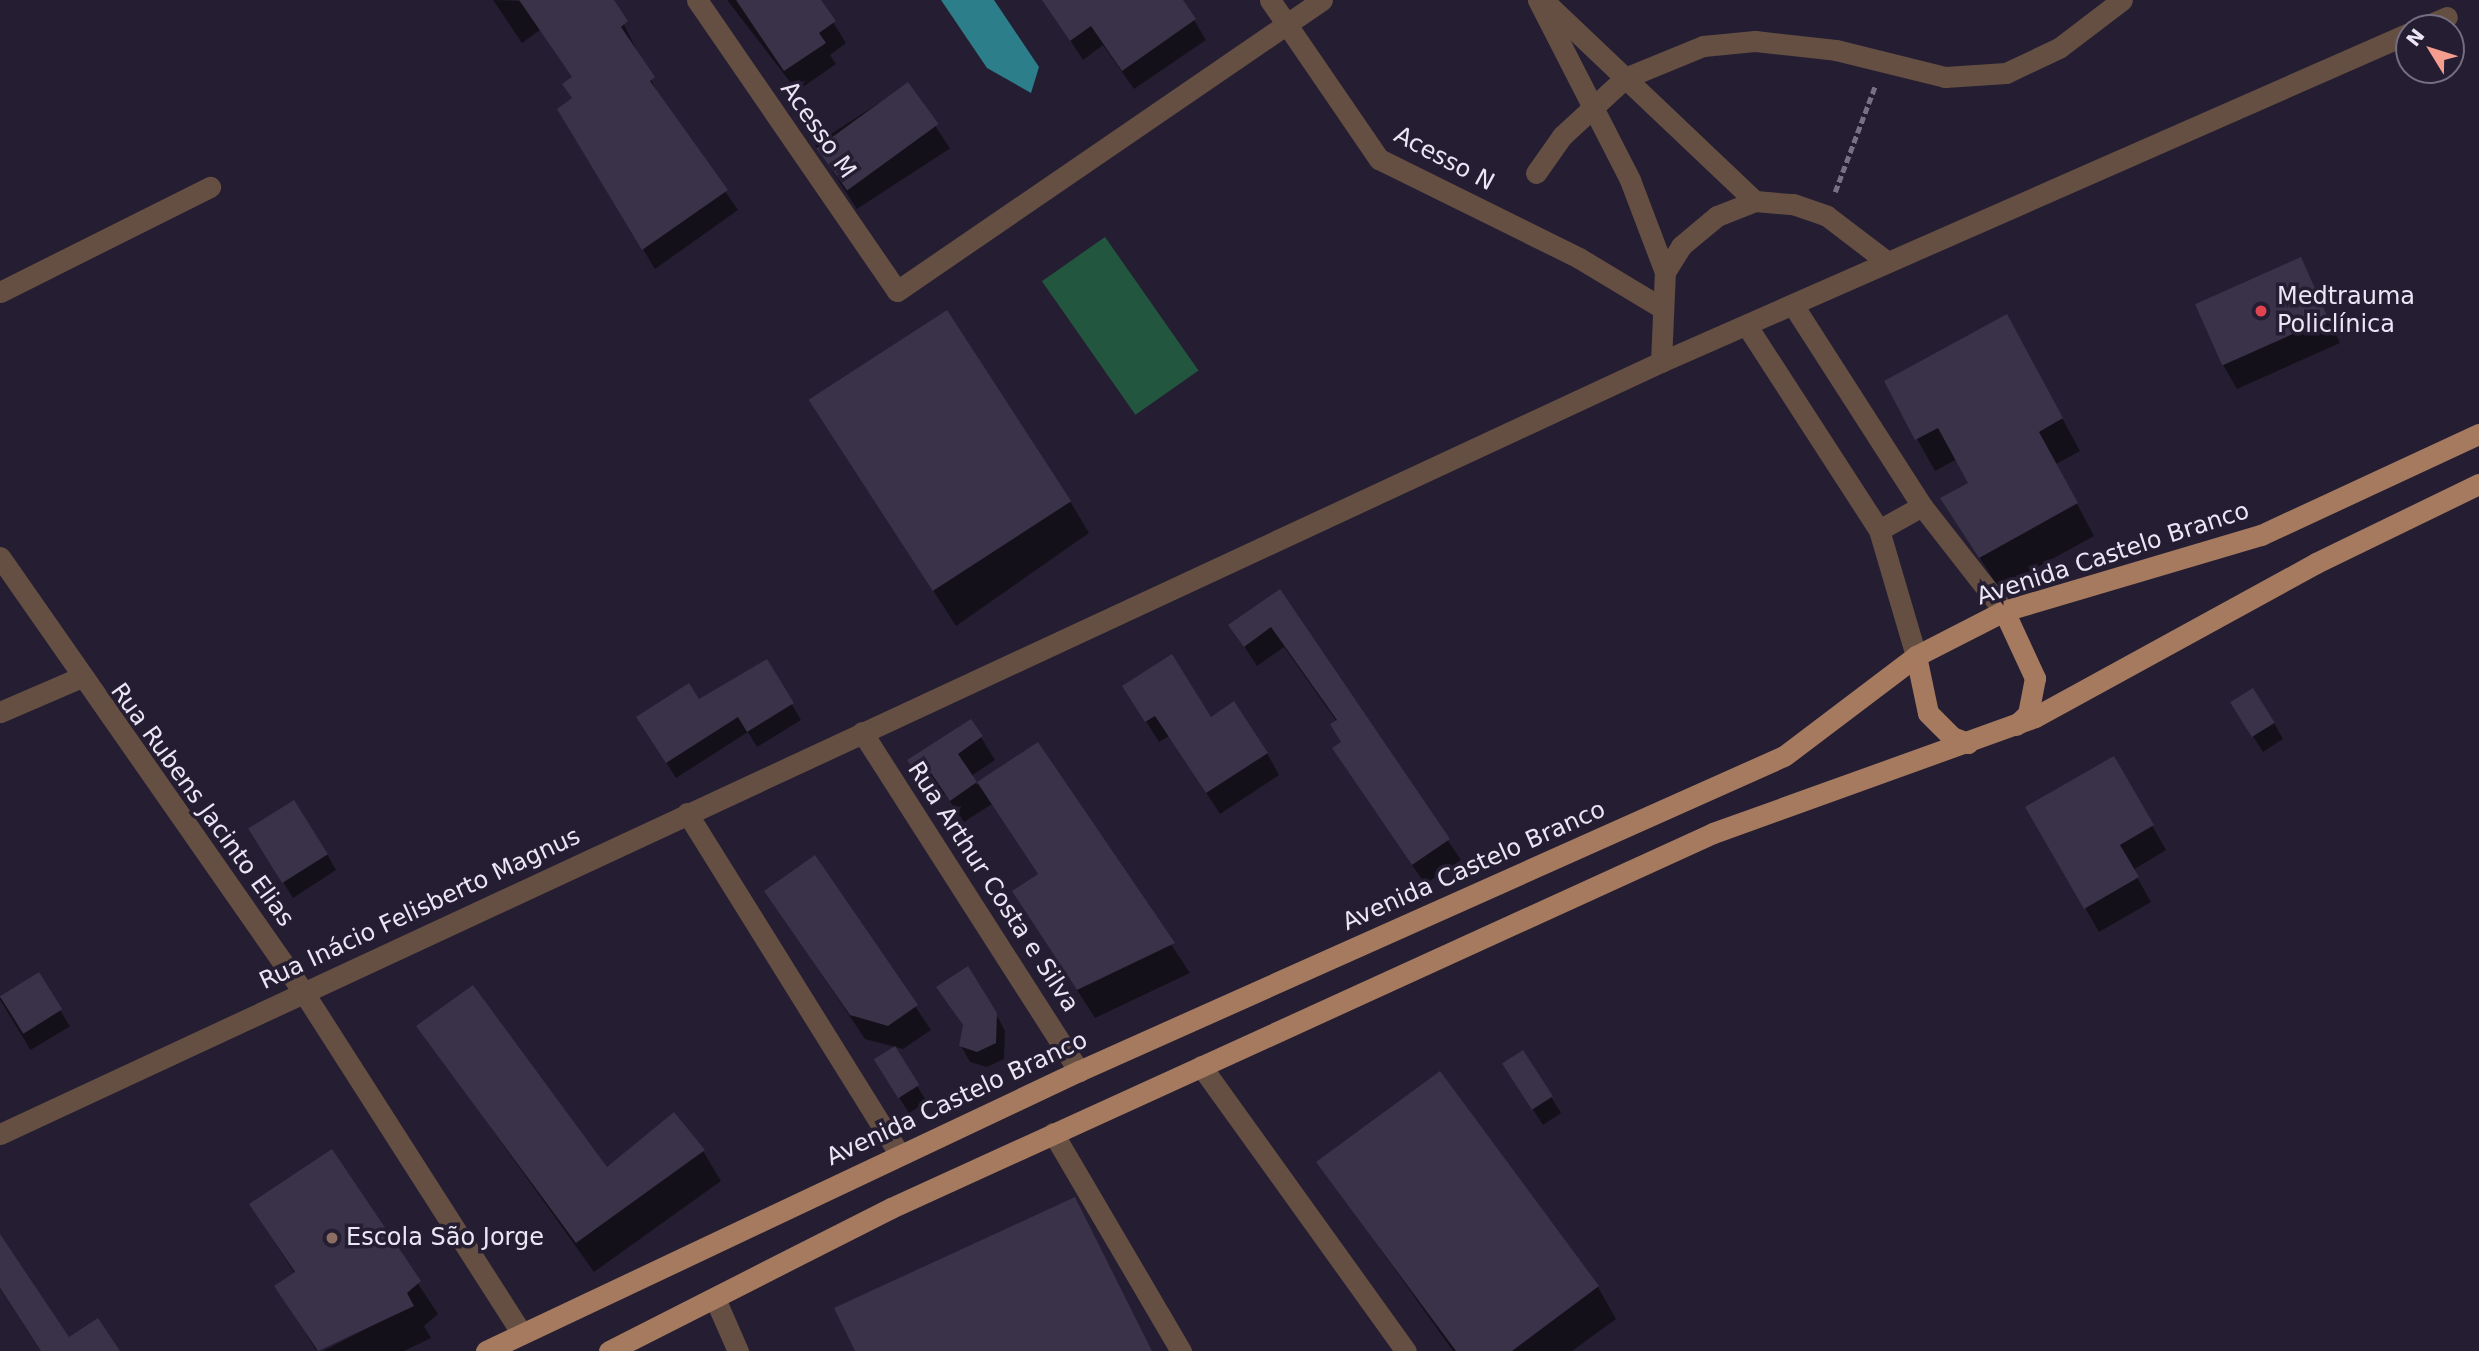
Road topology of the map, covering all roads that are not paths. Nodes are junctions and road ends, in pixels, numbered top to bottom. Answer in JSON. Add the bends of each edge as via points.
{"nodes":[{"id":1,"x":697,"y":0,"type":"edge"},
{"id":2,"x":1270,"y":0,"type":"edge"},
{"id":3,"x":1322,"y":0,"type":"edge"},
{"id":4,"x":1538,"y":0,"type":"edge"},
{"id":5,"x":1543,"y":0,"type":"edge"},
{"id":6,"x":2122,"y":0,"type":"edge"},
{"id":7,"x":1287,"y":24,"type":"junction"},
{"id":8,"x":2395,"y":39,"type":"edge"},
{"id":9,"x":1625,"y":78,"type":"junction"},
{"id":10,"x":1589,"y":107,"type":"junction"},
{"id":11,"x":1536,"y":173,"type":"dead end"},
{"id":12,"x":211,"y":187,"type":"dead end"},
{"id":13,"x":1755,"y":201,"type":"junction"},
{"id":14,"x":1886,"y":261,"type":"junction"},
{"id":15,"x":1665,"y":272,"type":"junction"},
{"id":16,"x":0,"y":292,"type":"edge"},
{"id":17,"x":1793,"y":305,"type":"junction"},
{"id":18,"x":1659,"y":306,"type":"junction"},
{"id":19,"x":1747,"y":326,"type":"junction"},
{"id":20,"x":1661,"y":362,"type":"junction"},
{"id":21,"x":2479,"y":434,"type":"edge"},
{"id":22,"x":2479,"y":484,"type":"edge"},
{"id":23,"x":1922,"y":506,"type":"junction"},
{"id":24,"x":1879,"y":530,"type":"junction"},
{"id":25,"x":0,"y":557,"type":"edge"},
{"id":26,"x":2004,"y":611,"type":"junction"},
{"id":27,"x":1916,"y":656,"type":"junction"},
{"id":28,"x":79,"y":678,"type":"junction"},
{"id":29,"x":0,"y":712,"type":"edge"},
{"id":30,"x":2015,"y":726,"type":"junction"},
{"id":31,"x":862,"y":732,"type":"junction"},
{"id":32,"x":1968,"y":743,"type":"junction"},
{"id":33,"x":687,"y":813,"type":"junction"},
{"id":34,"x":304,"y":993,"type":"junction"},
{"id":35,"x":1202,"y":1066,"type":"junction"},
{"id":36,"x":1079,"y":1071,"type":"junction"},
{"id":37,"x":1054,"y":1133,"type":"junction"},
{"id":38,"x":0,"y":1134,"type":"edge"},
{"id":39,"x":899,"y":1154,"type":"junction"},
{"id":40,"x":716,"y":1301,"type":"junction"},
{"id":41,"x":520,"y":1331,"type":"junction"},
{"id":42,"x":486,"y":1351,"type":"edge"},
{"id":43,"x":609,"y":1351,"type":"edge"},
{"id":44,"x":738,"y":1351,"type":"edge"},
{"id":45,"x":1181,"y":1351,"type":"edge"},
{"id":46,"x":1406,"y":1351,"type":"edge"}],
"edges":[{"from":1,"to":7,"type":"street","name":"Acesso M","via":[[897,291]]},
{"from":2,"to":7,"type":"street","name":"Acesso N"},
{"from":3,"to":7,"type":"street"},
{"from":4,"to":10,"type":"street"},
{"from":5,"to":9,"type":"street"},
{"from":6,"to":9,"type":"street","via":[[2059,48],[2006,72],[1945,77],[1755,41],[1703,46]]},
{"from":7,"to":18,"type":"street","name":"Acesso N","via":[[1379,159],[1578,258]]},
{"from":8,"to":14,"type":"street","name":"Rua Inácio Felisberto Magnus"},
{"from":9,"to":10,"type":"street"},
{"from":9,"to":13,"type":"street"},
{"from":10,"to":11,"type":"street"},
{"from":10,"to":15,"type":"street","via":[[1630,180]]},
{"from":12,"to":16,"type":"street"},
{"from":13,"to":14,"type":"street","via":[[1827,216]]},
{"from":13,"to":15,"type":"street","via":[[1717,216],[1681,246]]},
{"from":14,"to":17,"type":"street","name":"Rua Inácio Felisberto Magnus"},
{"from":15,"to":18,"type":"street"},
{"from":17,"to":19,"type":"street","name":"Rua Inácio Felisberto Magnus"},
{"from":17,"to":23,"type":"street"},
{"from":18,"to":20,"type":"street"},
{"from":19,"to":20,"type":"street","name":"Rua Inácio Felisberto Magnus"},
{"from":19,"to":24,"type":"street"},
{"from":20,"to":31,"type":"street","name":"Rua Inácio Felisberto Magnus"},
{"from":21,"to":26,"type":"main road","name":"Avenida Castelo Branco","via":[[2261,535]]},
{"from":22,"to":30,"type":"main road","via":[[2316,563]]},
{"from":23,"to":24,"type":"street"},
{"from":23,"to":26,"type":"street"},
{"from":24,"to":27,"type":"street"},
{"from":25,"to":28,"type":"street","name":"Rua Rubens Jacinto Elias"},
{"from":26,"to":27,"type":"main road","name":"Avenida Castelo Branco"},
{"from":26,"to":30,"type":"main road","via":[[2035,678],[2028,714]]},
{"from":27,"to":32,"type":"main road","via":[[1928,713],[1952,737]]},
{"from":27,"to":36,"type":"main road","name":"Avenida Castelo Branco","via":[[1784,756]]},
{"from":28,"to":29,"type":"street"},
{"from":28,"to":34,"type":"street","name":"Rua Rubens Jacinto Elias"},
{"from":30,"to":32,"type":"main road"},
{"from":31,"to":33,"type":"street","name":"Rua Inácio Felisberto Magnus"},
{"from":31,"to":36,"type":"street","name":"Rua Arthur Costa e Silva"},
{"from":32,"to":35,"type":"main road","via":[[1713,833]]},
{"from":33,"to":34,"type":"street","name":"Rua Inácio Felisberto Magnus"},
{"from":33,"to":39,"type":"street"},
{"from":34,"to":38,"type":"street","name":"Rua Inácio Felisberto Magnus"},
{"from":34,"to":41,"type":"street","name":"Rua Rubens Jacinto Elias"},
{"from":35,"to":37,"type":"main road"},
{"from":35,"to":46,"type":"street"},
{"from":36,"to":39,"type":"main road","name":"Avenida Castelo Branco"},
{"from":37,"to":40,"type":"main road","via":[[891,1208]]},
{"from":37,"to":45,"type":"street"},
{"from":39,"to":41,"type":"main road","name":"Avenida Castelo Branco"},
{"from":40,"to":43,"type":"main road"},
{"from":40,"to":44,"type":"street"},
{"from":41,"to":42,"type":"main road","name":"Avenida Castelo Branco"}]}
